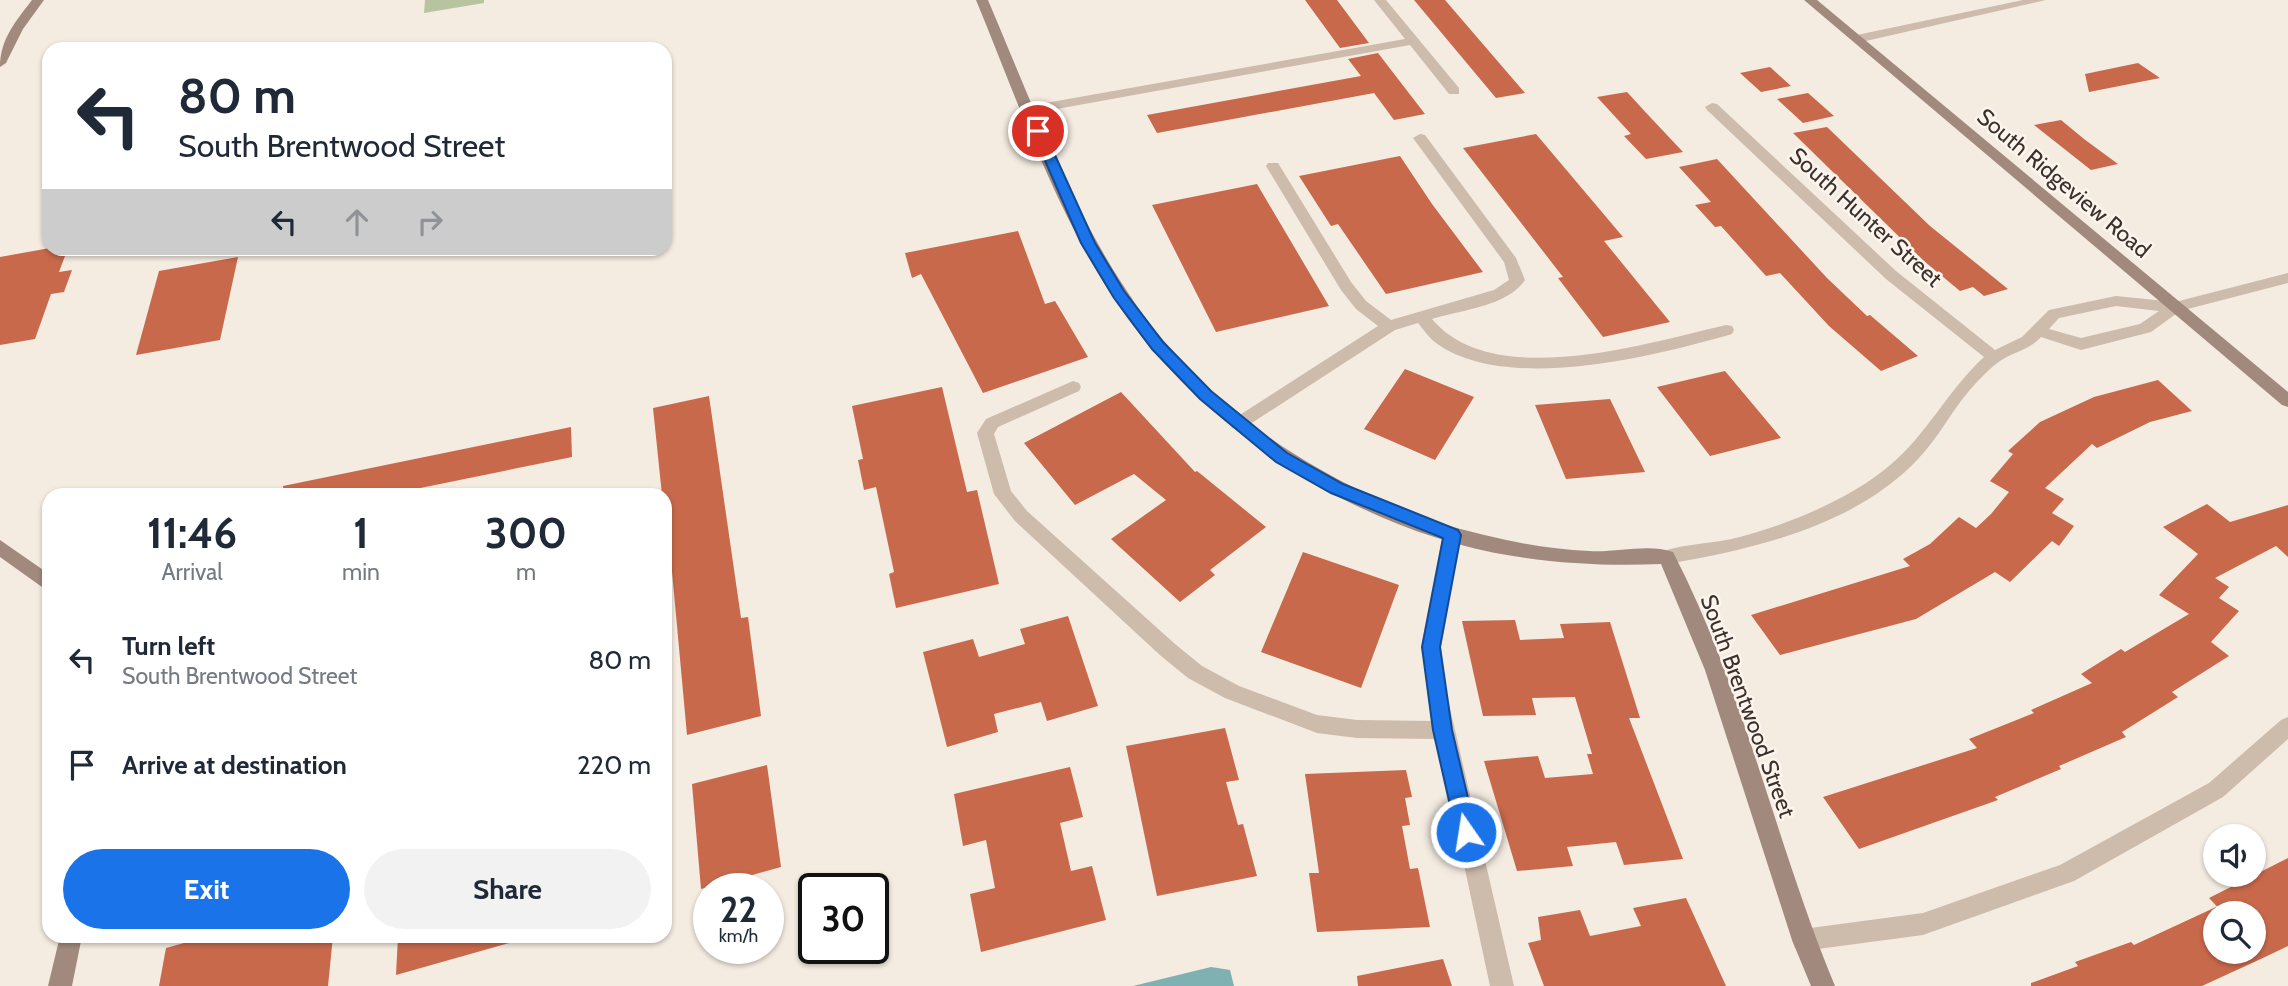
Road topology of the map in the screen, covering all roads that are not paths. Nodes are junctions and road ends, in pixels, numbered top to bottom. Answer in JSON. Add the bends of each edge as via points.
{"nodes":[{"id":1,"x":38,"y":0,"type":"edge"},
{"id":2,"x":982,"y":0,"type":"edge"},
{"id":3,"x":1380,"y":0,"type":"edge"},
{"id":4,"x":1810,"y":0,"type":"edge"},
{"id":5,"x":2040,"y":0,"type":"edge"},
{"id":6,"x":1857,"y":39,"type":"junction"},
{"id":7,"x":1413,"y":41,"type":"junction"},
{"id":8,"x":0,"y":63,"type":"edge"},
{"id":9,"x":1454,"y":91,"type":"dead end"},
{"id":10,"x":1712,"y":107,"type":"dead end"},
{"id":11,"x":1029,"y":110,"type":"junction"},
{"id":12,"x":1420,"y":138,"type":"dead end"},
{"id":13,"x":1273,"y":166,"type":"dead end"},
{"id":14,"x":2288,"y":278,"type":"edge"},
{"id":15,"x":2175,"y":307,"type":"junction"},
{"id":16,"x":1421,"y":316,"type":"junction"},
{"id":17,"x":1389,"y":326,"type":"junction"},
{"id":18,"x":1726,"y":330,"type":"dead end"},
{"id":19,"x":2038,"y":331,"type":"junction"},
{"id":20,"x":1994,"y":357,"type":"junction"},
{"id":21,"x":1073,"y":387,"type":"dead end"},
{"id":22,"x":2288,"y":401,"type":"edge"},
{"id":23,"x":1238,"y":424,"type":"junction"},
{"id":24,"x":1452,"y":535,"type":"junction"},
{"id":25,"x":0,"y":547,"type":"edge"},
{"id":26,"x":1667,"y":557,"type":"junction"},
{"id":27,"x":42,"y":579,"type":"edge"},
{"id":28,"x":2288,"y":726,"type":"edge"},
{"id":29,"x":1443,"y":730,"type":"junction"},
{"id":30,"x":1803,"y":940,"type":"junction"},
{"id":31,"x":69,"y":943,"type":"edge"},
{"id":32,"x":60,"y":986,"type":"edge"},
{"id":33,"x":1502,"y":986,"type":"edge"},
{"id":34,"x":1823,"y":986,"type":"edge"}],
"edges":[{"from":1,"to":8,"type":"street","via":[[17,28]]},
{"from":2,"to":11,"type":"street"},
{"from":3,"to":7,"type":"street"},
{"from":4,"to":6,"type":"street","name":"South Ridgeview Road"},
{"from":5,"to":6,"type":"street"},
{"from":6,"to":15,"type":"street","name":"South Ridgeview Road"},
{"from":7,"to":9,"type":"street"},
{"from":7,"to":11,"type":"street"},
{"from":10,"to":20,"type":"street","name":"South Hunter Street","via":[[1891,275]]},
{"from":11,"to":23,"type":"street","via":[[1088,243],[1119,294],[1157,345]]},
{"from":12,"to":16,"type":"street","via":[[1511,261],[1517,280],[1499,295]]},
{"from":13,"to":17,"type":"street","via":[[1346,286],[1361,305]]},
{"from":14,"to":15,"type":"street"},
{"from":15,"to":19,"type":"street","via":[[2116,301],[2054,314]]},
{"from":15,"to":19,"type":"street","via":[[2145,328],[2081,344]]},
{"from":15,"to":22,"type":"street","name":"South Ridgeview Road"},
{"from":16,"to":17,"type":"street"},
{"from":16,"to":18,"type":"street","via":[[1442,339],[1466,352],[1532,361],[1577,362]]},
{"from":17,"to":23,"type":"street"},
{"from":19,"to":20,"type":"street","via":[[2028,341]]},
{"from":20,"to":26,"type":"street","via":[[1969,380],[1914,453],[1894,472],[1838,508],[1741,544]]},
{"from":21,"to":29,"type":"street","via":[[992,423],[985,433],[1003,494],[1021,516],[1195,672],[1232,692],[1317,724]]},
{"from":23,"to":24,"type":"street","via":[[1281,458],[1337,489]]},
{"from":24,"to":26,"type":"street","via":[[1502,547],[1618,562]]},
{"from":24,"to":29,"type":"street","via":[[1431,647]]},
{"from":25,"to":27,"type":"street"},
{"from":26,"to":30,"type":"street","name":"South Brentwood Street","via":[[1715,670]]},
{"from":28,"to":30,"type":"street","via":[[2216,790],[2066,874],[1923,924]]},
{"from":29,"to":33,"type":"street"},
{"from":30,"to":34,"type":"street","name":"South Brentwood Street"},
{"from":31,"to":32,"type":"street"}]}
